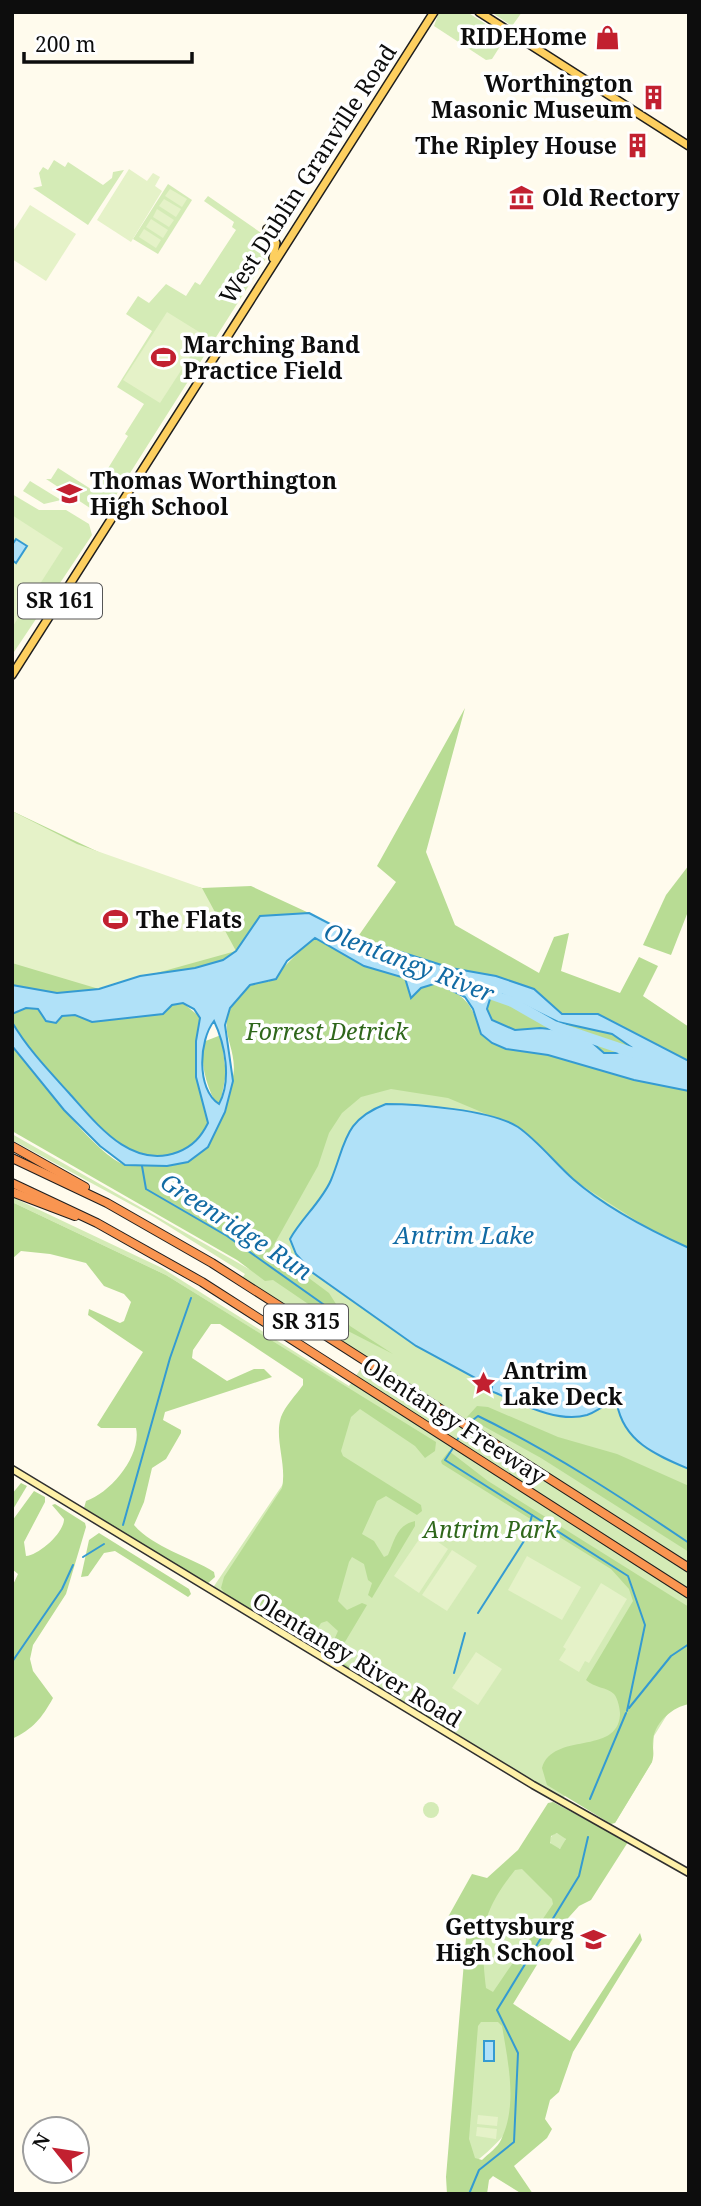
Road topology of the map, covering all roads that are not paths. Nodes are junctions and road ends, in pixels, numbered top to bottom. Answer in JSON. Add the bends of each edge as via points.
{"nodes":[{"id":1,"x":434,"y":12,"type":"edge"},
{"id":2,"x":479,"y":12,"type":"edge"},
{"id":3,"x":689,"y":146,"type":"edge"},
{"id":4,"x":267,"y":229,"type":"dead end"},
{"id":5,"x":271,"y":266,"type":"junction"},
{"id":6,"x":12,"y":675,"type":"edge"},
{"id":7,"x":12,"y":1146,"type":"edge"},
{"id":8,"x":12,"y":1158,"type":"edge"},
{"id":9,"x":12,"y":1183,"type":"edge"},
{"id":10,"x":12,"y":1192,"type":"edge"},
{"id":11,"x":107,"y":1203,"type":"junction"},
{"id":12,"x":97,"y":1223,"type":"junction"},
{"id":13,"x":12,"y":1469,"type":"edge"},
{"id":14,"x":689,"y":1568,"type":"edge"},
{"id":15,"x":689,"y":1594,"type":"edge"},
{"id":16,"x":689,"y":1873,"type":"edge"}],
"edges":[{"from":1,"to":5,"type":"main road","name":"West Dublin Granville Road","number":"SR 161"},
{"from":2,"to":3,"type":"main road"},
{"from":4,"to":5,"type":"main road","via":[[276,243]]},
{"from":5,"to":6,"type":"main road","name":"West Dublin Granville Road","number":"SR 161"},
{"from":7,"to":11,"type":"highway"},
{"from":8,"to":11,"type":"highway","name":"Olentangy Freeway","number":"SR 315"},
{"from":9,"to":12,"type":"highway","name":"Olentangy Freeway","number":"SR 315"},
{"from":10,"to":12,"type":"highway"},
{"from":11,"to":14,"type":"highway","name":"Olentangy Freeway","number":"SR 315","via":[[212,1263]]},
{"from":12,"to":15,"type":"highway","name":"Olentangy Freeway","number":"SR 315","via":[[202,1282]]},
{"from":13,"to":16,"type":"main road","name":"Olentangy River Road","via":[[533,1786]]}]}
